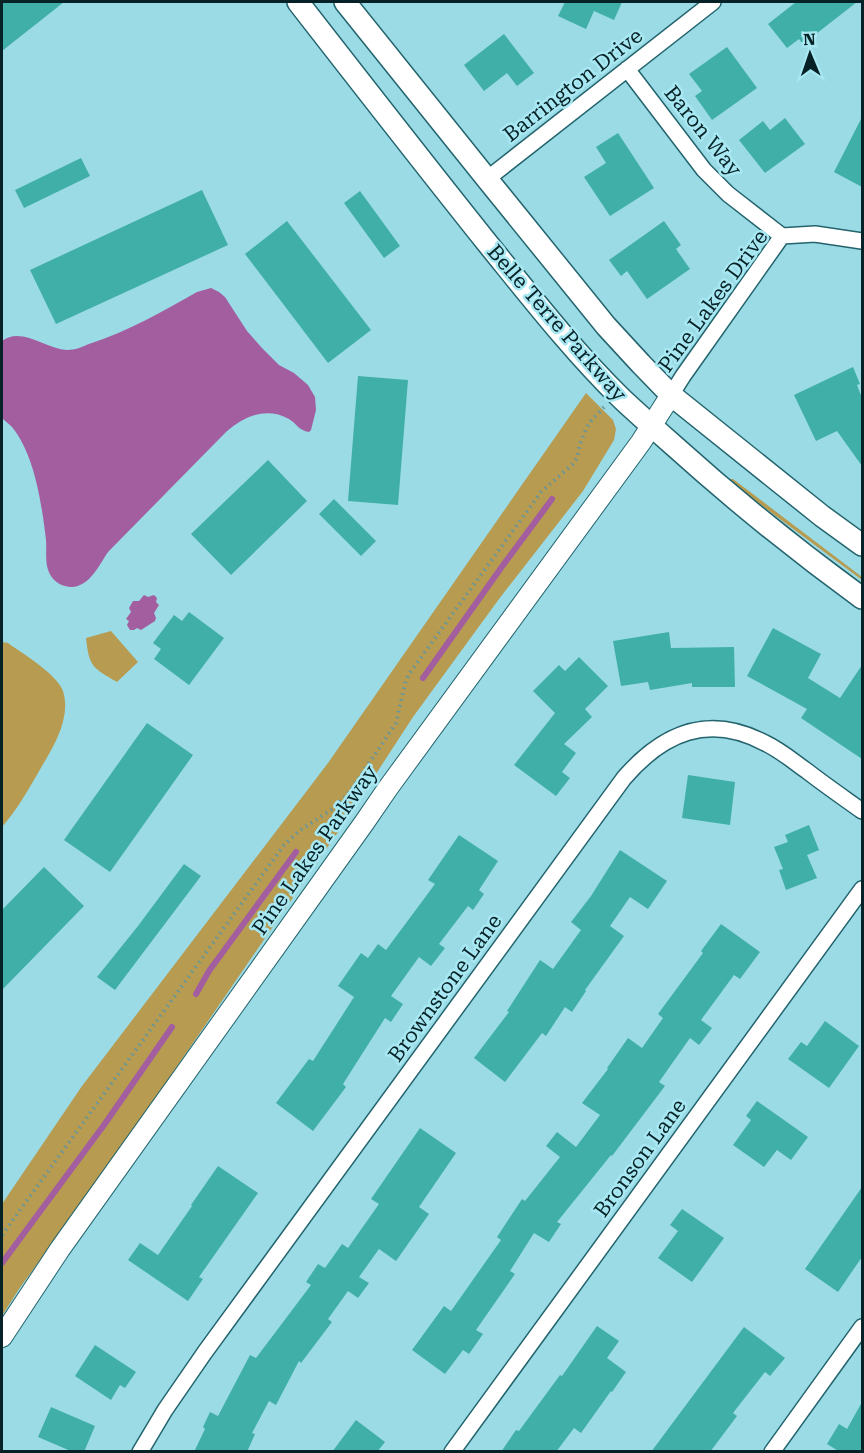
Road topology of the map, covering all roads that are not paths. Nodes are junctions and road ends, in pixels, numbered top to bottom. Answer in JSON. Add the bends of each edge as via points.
{"nodes":[{"id":1,"x":298,"y":2,"type":"edge"},
{"id":2,"x":345,"y":2,"type":"edge"},
{"id":3,"x":713,"y":2,"type":"edge"},
{"id":4,"x":627,"y":69,"type":"junction"},
{"id":5,"x":487,"y":179,"type":"junction"},
{"id":6,"x":782,"y":236,"type":"junction"},
{"id":7,"x":862,"y":241,"type":"edge"},
{"id":8,"x":671,"y":395,"type":"junction"},
{"id":9,"x":652,"y":426,"type":"junction"},
{"id":10,"x":862,"y":545,"type":"edge"},
{"id":11,"x":862,"y":598,"type":"edge"},
{"id":12,"x":862,"y":811,"type":"edge"},
{"id":13,"x":862,"y":889,"type":"edge"},
{"id":14,"x":862,"y":1327,"type":"edge"},
{"id":15,"x":2,"y":1337,"type":"edge"},
{"id":16,"x":140,"y":1452,"type":"edge"},
{"id":17,"x":452,"y":1452,"type":"edge"},
{"id":18,"x":772,"y":1452,"type":"edge"}],
"edges":[{"from":1,"to":9,"type":"main road","name":"Belle Terre Parkway","via":[[564,337]]},
{"from":2,"to":5,"type":"main road","name":"Belle Terre Parkway"},
{"from":3,"to":4,"type":"street","name":"Barrington Drive"},
{"from":4,"to":5,"type":"street","name":"Barrington Drive"},
{"from":4,"to":6,"type":"street","name":"Baron Way","via":[[704,170]]},
{"from":5,"to":8,"type":"main road","name":"Belle Terre Parkway","via":[[606,326]]},
{"from":6,"to":7,"type":"street","name":"Pine Lakes Drive","via":[[815,234]]},
{"from":6,"to":8,"type":"street","name":"Pine Lakes Drive"},
{"from":8,"to":9,"type":"street","name":"Pine Lakes Parkway"},
{"from":8,"to":10,"type":"main road","name":"Belle Terre Parkway"},
{"from":9,"to":11,"type":"main road","name":"Belle Terre Parkway","via":[[759,518]]},
{"from":9,"to":15,"type":"street","name":"Pine Lakes Parkway","via":[[388,788],[60,1249]]},
{"from":12,"to":16,"type":"street","name":"Brownstone Lane","via":[[777,749],[730,730],[689,731],[645,755],[624,778],[205,1352]]},
{"from":13,"to":17,"type":"street","name":"Bronson Lane"},
{"from":14,"to":18,"type":"street"}]}
